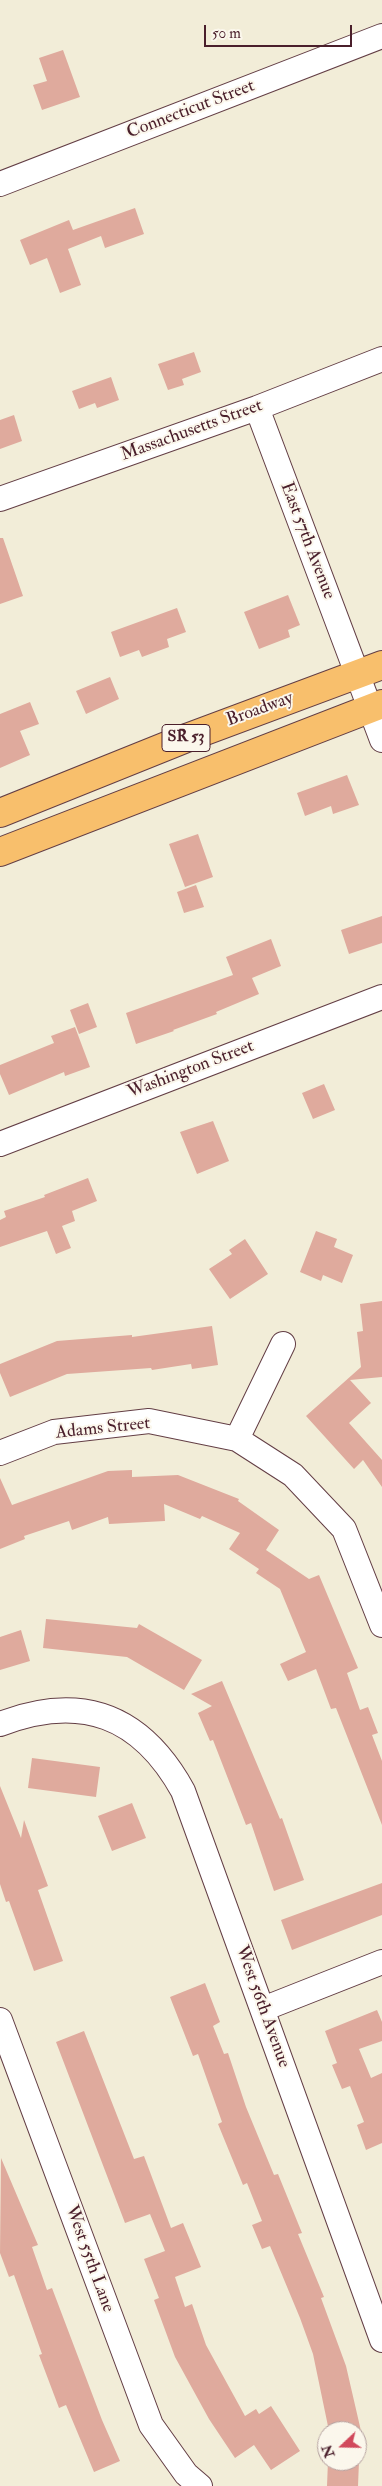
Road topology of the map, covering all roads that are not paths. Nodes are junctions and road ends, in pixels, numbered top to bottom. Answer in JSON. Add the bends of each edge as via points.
{"nodes":[{"id":1,"x":382,"y":36,"type":"edge"},
{"id":2,"x":0,"y":184,"type":"edge"},
{"id":3,"x":382,"y":359,"type":"edge"},
{"id":4,"x":257,"y":408,"type":"junction"},
{"id":5,"x":0,"y":499,"type":"edge"},
{"id":6,"x":370,"y":669,"type":"edge"},
{"id":7,"x":376,"y":707,"type":"edge"},
{"id":8,"x":382,"y":740,"type":"edge"},
{"id":9,"x":0,"y":813,"type":"edge"},
{"id":10,"x":0,"y":852,"type":"edge"},
{"id":11,"x":382,"y":997,"type":"edge"},
{"id":12,"x":0,"y":1144,"type":"edge"},
{"id":13,"x":283,"y":1344,"type":"dead end"},
{"id":14,"x":237,"y":1439,"type":"junction"},
{"id":15,"x":0,"y":1453,"type":"edge"},
{"id":16,"x":382,"y":1625,"type":"edge"},
{"id":17,"x":0,"y":1724,"type":"edge"},
{"id":18,"x":382,"y":1962,"type":"edge"},
{"id":19,"x":263,"y":2009,"type":"junction"},
{"id":20,"x":0,"y":2020,"type":"edge"},
{"id":21,"x":382,"y":2340,"type":"edge"},
{"id":22,"x":200,"y":2486,"type":"edge"}],
"edges":[{"from":1,"to":2,"type":"street","name":"Connecticut Street"},
{"from":3,"to":4,"type":"street","name":"Massachusetts Street"},
{"from":4,"to":5,"type":"street","name":"Massachusetts Street"},
{"from":4,"to":6,"type":"street","name":"East 57th Avenue"},
{"from":6,"to":7,"type":"street","name":"East 57th Avenue"},
{"from":6,"to":9,"type":"main road","name":"Broadway","number":"SR 53","via":[[188,737]]},
{"from":7,"to":8,"type":"street","name":"East 57th Avenue"},
{"from":7,"to":10,"type":"main road","number":"SR 53"},
{"from":11,"to":12,"type":"street","name":"Washington Street"},
{"from":13,"to":14,"type":"street"},
{"from":14,"to":15,"type":"street","name":"Adams Street","via":[[149,1421],[54,1432]]},
{"from":14,"to":16,"type":"street","via":[[293,1475],[344,1529]]},
{"from":17,"to":19,"type":"street","name":"West 56th Avenue","via":[[33,1713],[72,1710],[92,1714],[132,1730],[154,1747],[183,1791]]},
{"from":18,"to":19,"type":"street"},
{"from":19,"to":21,"type":"street","name":"West 56th Avenue"},
{"from":20,"to":22,"type":"street","name":"West 55th Lane","via":[[151,2425],[186,2474]]}]}
